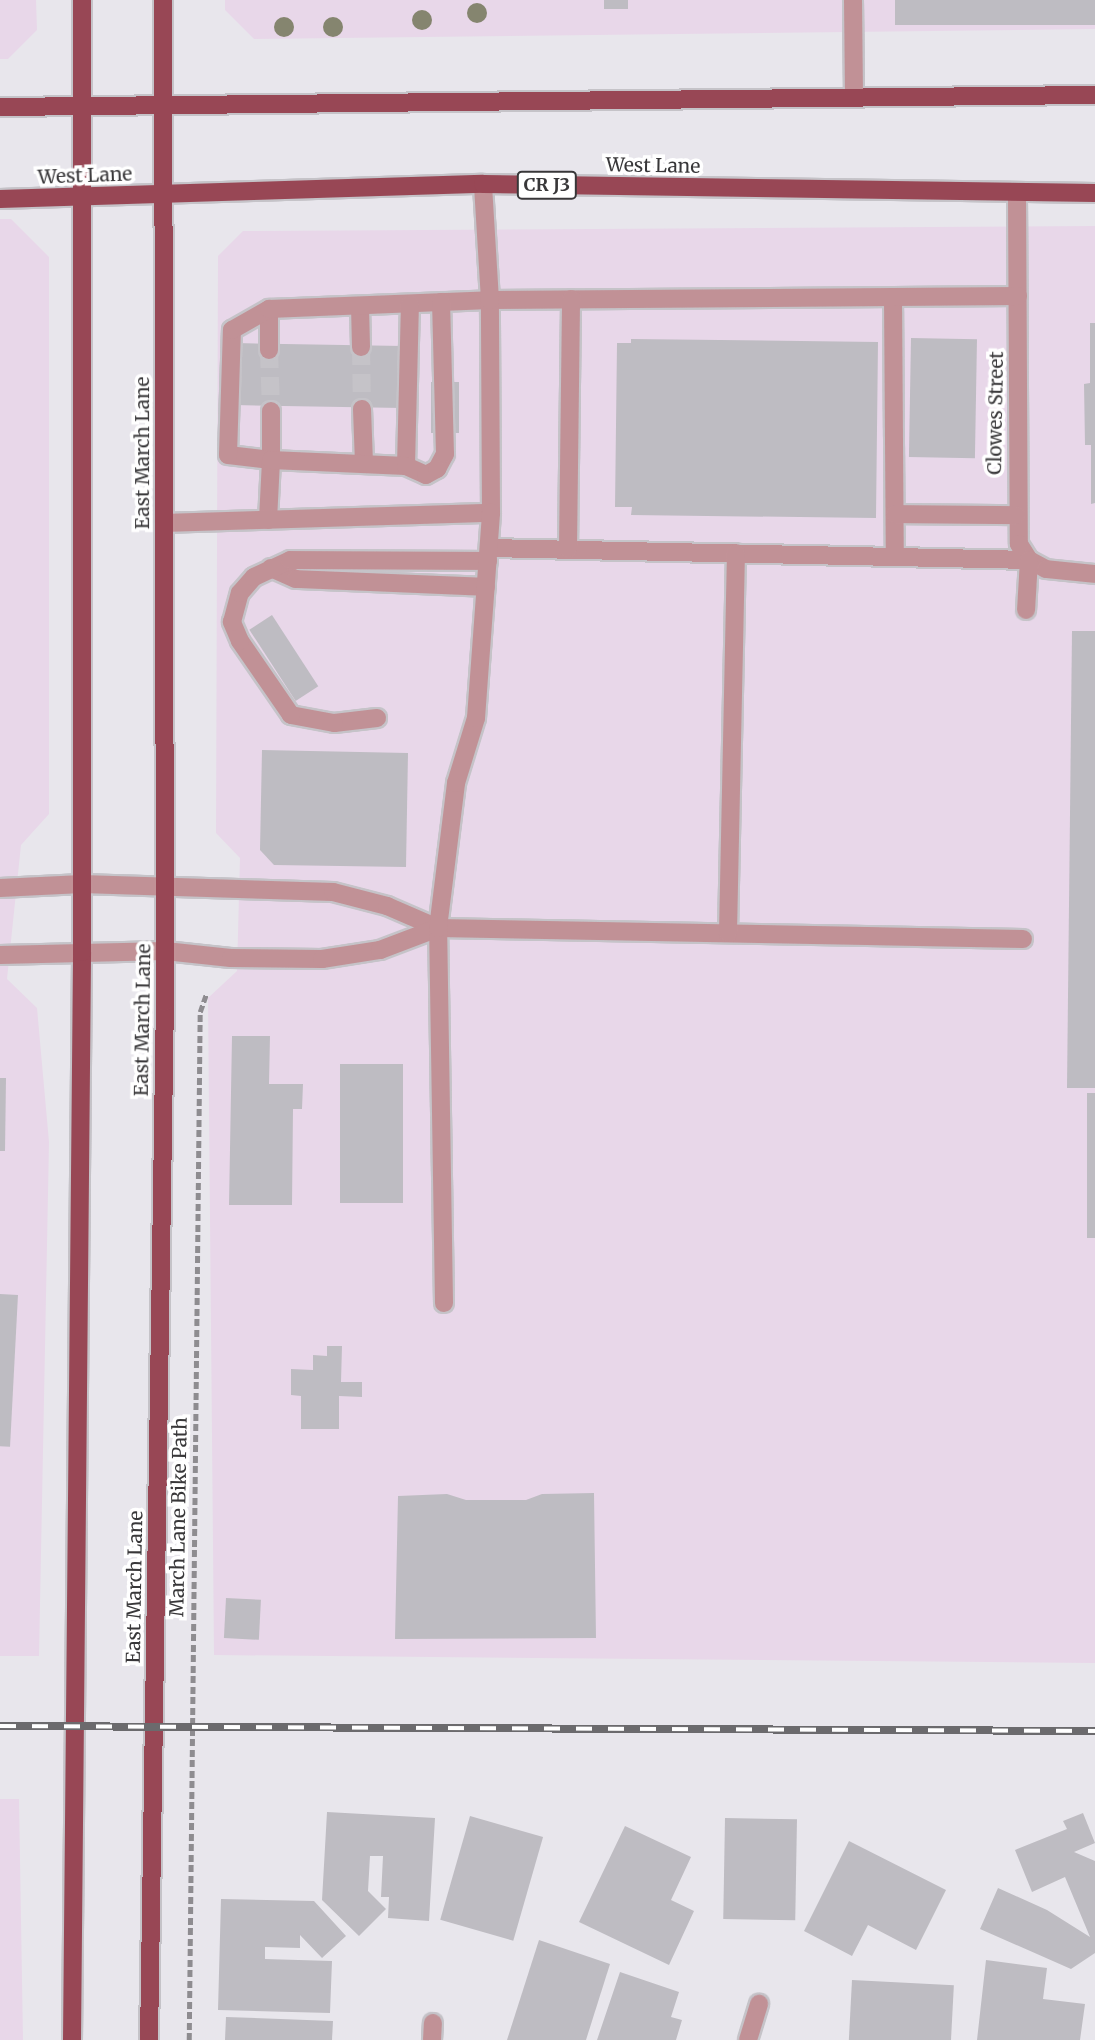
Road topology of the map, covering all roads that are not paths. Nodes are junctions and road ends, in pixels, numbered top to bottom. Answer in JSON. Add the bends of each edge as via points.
{"nodes":[{"id":1,"x":82,"y":0,"type":"edge"},
{"id":2,"x":163,"y":0,"type":"edge"},
{"id":3,"x":853,"y":0,"type":"edge"},
{"id":4,"x":1095,"y":95,"type":"edge"},
{"id":5,"x":854,"y":97,"type":"junction"},
{"id":6,"x":81,"y":106,"type":"junction"},
{"id":7,"x":163,"y":106,"type":"junction"},
{"id":8,"x":0,"y":107,"type":"edge"},
{"id":9,"x":483,"y":184,"type":"junction"},
{"id":10,"x":163,"y":193,"type":"junction"},
{"id":11,"x":1095,"y":193,"type":"edge"},
{"id":12,"x":1017,"y":195,"type":"junction"},
{"id":13,"x":81,"y":198,"type":"junction"},
{"id":14,"x":0,"y":199,"type":"edge"},
{"id":15,"x":1018,"y":296,"type":"junction"},
{"id":16,"x":893,"y":297,"type":"junction"},
{"id":17,"x":571,"y":299,"type":"junction"},
{"id":18,"x":490,"y":300,"type":"junction"},
{"id":19,"x":441,"y":302,"type":"junction"},
{"id":20,"x":410,"y":304,"type":"junction"},
{"id":21,"x":360,"y":306,"type":"junction"},
{"id":22,"x":269,"y":309,"type":"junction"},
{"id":23,"x":361,"y":348,"type":"tunnel mouth"},
{"id":24,"x":269,"y":350,"type":"tunnel mouth"},
{"id":25,"x":362,"y":409,"type":"tunnel mouth"},
{"id":26,"x":271,"y":411,"type":"tunnel mouth"},
{"id":27,"x":271,"y":460,"type":"junction"},
{"id":28,"x":363,"y":464,"type":"junction"},
{"id":29,"x":406,"y":466,"type":"junction"},
{"id":30,"x":491,"y":513,"type":"junction"},
{"id":31,"x":895,"y":514,"type":"junction"},
{"id":32,"x":1016,"y":515,"type":"junction"},
{"id":33,"x":268,"y":520,"type":"junction"},
{"id":34,"x":164,"y":523,"type":"junction"},
{"id":35,"x":568,"y":549,"type":"junction"},
{"id":36,"x":736,"y":553,"type":"junction"},
{"id":37,"x":488,"y":555,"type":"junction"},
{"id":38,"x":895,"y":556,"type":"junction"},
{"id":39,"x":1029,"y":560,"type":"junction"},
{"id":40,"x":271,"y":568,"type":"junction"},
{"id":41,"x":1095,"y":574,"type":"edge"},
{"id":42,"x":486,"y":587,"type":"junction"},
{"id":43,"x":1026,"y":610,"type":"dead end"},
{"id":44,"x":377,"y":718,"type":"dead end"},
{"id":45,"x":82,"y":884,"type":"junction"},
{"id":46,"x":165,"y":886,"type":"junction"},
{"id":47,"x":0,"y":888,"type":"edge"},
{"id":48,"x":438,"y":928,"type":"junction"},
{"id":49,"x":728,"y":933,"type":"junction"},
{"id":50,"x":1023,"y":939,"type":"dead end"},
{"id":51,"x":165,"y":951,"type":"junction"},
{"id":52,"x":82,"y":953,"type":"junction"},
{"id":53,"x":0,"y":955,"type":"edge"},
{"id":54,"x":444,"y":1303,"type":"dead end"},
{"id":55,"x":759,"y":2004,"type":"dead end"},
{"id":56,"x":72,"y":2040,"type":"edge"},
{"id":57,"x":149,"y":2040,"type":"edge"},
{"id":58,"x":748,"y":2040,"type":"edge"}],
"edges":[{"from":1,"to":6,"type":"main road"},
{"from":2,"to":7,"type":"main road","name":"East March Lane"},
{"from":3,"to":5,"type":"street"},
{"from":4,"to":5,"type":"main road"},
{"from":5,"to":7,"type":"main road"},
{"from":6,"to":7,"type":"main road"},
{"from":6,"to":8,"type":"main road"},
{"from":6,"to":13,"type":"main road"},
{"from":7,"to":10,"type":"main road","name":"East March Lane"},
{"from":9,"to":10,"type":"main road","name":"West Lane","number":"CR J3"},
{"from":9,"to":12,"type":"main road","name":"West Lane","number":"CR J3"},
{"from":9,"to":18,"type":"street"},
{"from":10,"to":13,"type":"main road","name":"West Lane","number":"CR J3"},
{"from":10,"to":34,"type":"main road","name":"East March Lane"},
{"from":11,"to":12,"type":"main road","name":"West Lane","number":"CR J3"},
{"from":12,"to":15,"type":"street","name":"Clowes Street"},
{"from":13,"to":14,"type":"main road","name":"West Lane","number":"CR J3"},
{"from":13,"to":45,"type":"main road"},
{"from":15,"to":16,"type":"street"},
{"from":15,"to":32,"type":"street","name":"Clowes Street"},
{"from":16,"to":17,"type":"street"},
{"from":16,"to":31,"type":"street"},
{"from":17,"to":18,"type":"street"},
{"from":17,"to":35,"type":"street"},
{"from":18,"to":19,"type":"street"},
{"from":18,"to":30,"type":"street"},
{"from":19,"to":20,"type":"street"},
{"from":19,"to":29,"type":"street","via":[[445,454],[437,469],[425,474]]},
{"from":20,"to":21,"type":"street"},
{"from":20,"to":29,"type":"street"},
{"from":21,"to":22,"type":"street"},
{"from":21,"to":23,"type":"street"},
{"from":22,"to":24,"type":"street"},
{"from":22,"to":27,"type":"street","via":[[232,330],[228,455]]},
{"from":25,"to":28,"type":"street"},
{"from":26,"to":27,"type":"street"},
{"from":27,"to":28,"type":"street"},
{"from":27,"to":33,"type":"street"},
{"from":28,"to":29,"type":"street"},
{"from":30,"to":33,"type":"street"},
{"from":30,"to":37,"type":"street"},
{"from":31,"to":32,"type":"street"},
{"from":31,"to":38,"type":"street"},
{"from":32,"to":39,"type":"street","name":"Clowes Street","via":[[1019,544]]},
{"from":33,"to":34,"type":"street"},
{"from":34,"to":46,"type":"main road","name":"East March Lane"},
{"from":35,"to":36,"type":"street"},
{"from":35,"to":37,"type":"street"},
{"from":36,"to":38,"type":"street"},
{"from":36,"to":49,"type":"street"},
{"from":37,"to":40,"type":"street","via":[[290,560]]},
{"from":37,"to":42,"type":"street"},
{"from":38,"to":39,"type":"street"},
{"from":39,"to":41,"type":"street","via":[[1059,572]]},
{"from":39,"to":43,"type":"street"},
{"from":40,"to":42,"type":"street","via":[[296,579]]},
{"from":40,"to":44,"type":"street","via":[[254,577],[240,593],[232,622],[278,702],[304,721]]},
{"from":42,"to":48,"type":"street","via":[[476,718],[456,783]]},
{"from":45,"to":46,"type":"street"},
{"from":45,"to":47,"type":"street"},
{"from":45,"to":52,"type":"main road"},
{"from":46,"to":48,"type":"street","via":[[333,892],[387,906]]},
{"from":46,"to":51,"type":"main road","name":"East March Lane"},
{"from":48,"to":49,"type":"street"},
{"from":48,"to":51,"type":"street","via":[[380,950],[322,959],[231,958]]},
{"from":48,"to":54,"type":"street"},
{"from":49,"to":50,"type":"street"},
{"from":51,"to":52,"type":"street"},
{"from":51,"to":57,"type":"main road","name":"East March Lane"},
{"from":52,"to":53,"type":"street"},
{"from":52,"to":56,"type":"main road"},
{"from":55,"to":58,"type":"street"}]}
